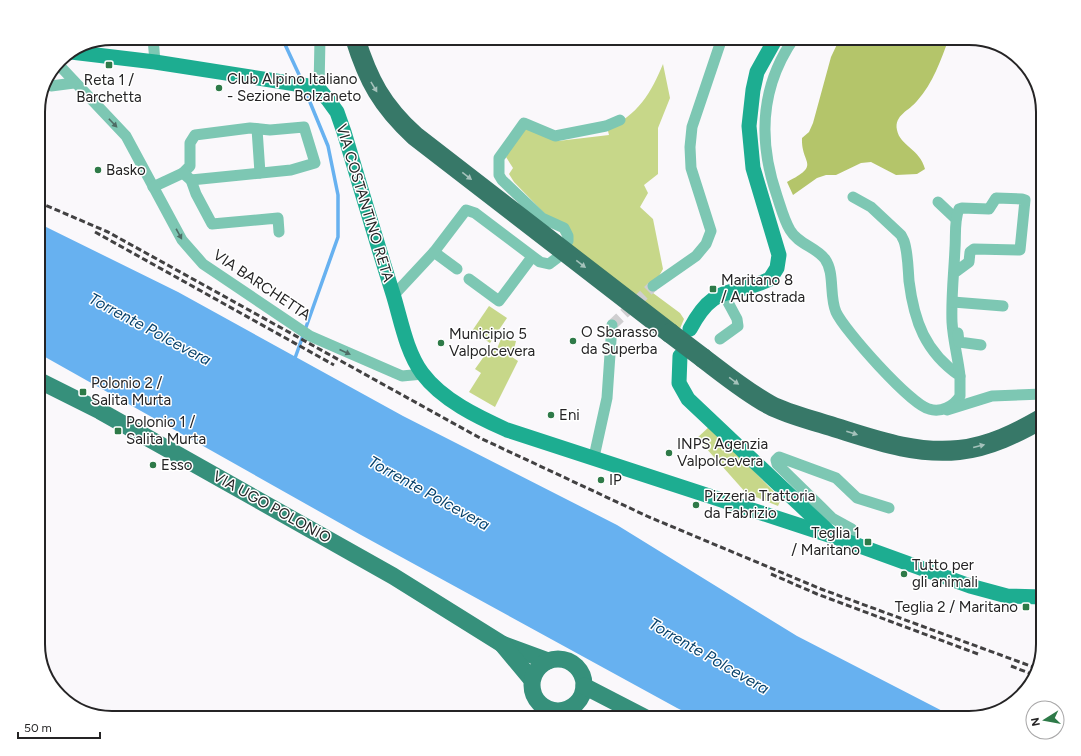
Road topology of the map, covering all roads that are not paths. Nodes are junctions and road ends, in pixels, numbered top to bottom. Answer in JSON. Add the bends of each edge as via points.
{"nodes":[{"id":1,"x":154,"y":45,"type":"edge"},
{"id":2,"x":320,"y":45,"type":"edge"},
{"id":3,"x":357,"y":45,"type":"edge"},
{"id":4,"x":720,"y":45,"type":"edge"},
{"id":5,"x":772,"y":45,"type":"edge"},
{"id":6,"x":790,"y":45,"type":"edge"},
{"id":7,"x":84,"y":51,"type":"edge"},
{"id":8,"x":156,"y":62,"type":"junction"},
{"id":9,"x":62,"y":69,"type":"edge"},
{"id":10,"x":74,"y":83,"type":"junction"},
{"id":11,"x":51,"y":86,"type":"dead end"},
{"id":12,"x":317,"y":88,"type":"junction"},
{"id":13,"x":620,"y":120,"type":"dead end"},
{"id":14,"x":257,"y":129,"type":"junction"},
{"id":15,"x":260,"y":173,"type":"junction"},
{"id":16,"x":187,"y":176,"type":"junction"},
{"id":17,"x":153,"y":187,"type":"junction"},
{"id":18,"x":853,"y":197,"type":"dead end"},
{"id":19,"x":938,"y":202,"type":"dead end"},
{"id":20,"x":956,"y":219,"type":"junction"},
{"id":21,"x":279,"y":232,"type":"dead end"},
{"id":22,"x":568,"y":241,"type":"dead end"},
{"id":23,"x":434,"y":252,"type":"junction"},
{"id":24,"x":532,"y":257,"type":"junction"},
{"id":25,"x":557,"y":258,"type":"dead end"},
{"id":26,"x":457,"y":269,"type":"dead end"},
{"id":27,"x":954,"y":273,"type":"junction"},
{"id":28,"x":469,"y":278,"type":"dead end"},
{"id":29,"x":653,"y":286,"type":"tunnel mouth"},
{"id":30,"x":724,"y":293,"type":"junction"},
{"id":31,"x":393,"y":296,"type":"junction"},
{"id":32,"x":953,"y":302,"type":"junction"},
{"id":33,"x":1003,"y":306,"type":"dead end"},
{"id":34,"x":612,"y":325,"type":"tunnel mouth"},
{"id":35,"x":690,"y":329,"type":"dead end"},
{"id":36,"x":720,"y":339,"type":"dead end"},
{"id":37,"x":981,"y":345,"type":"dead end"},
{"id":38,"x":680,"y":356,"type":"dead end"},
{"id":39,"x":423,"y":374,"type":"junction"},
{"id":40,"x":960,"y":376,"type":"junction"},
{"id":41,"x":45,"y":383,"type":"edge"},
{"id":42,"x":1036,"y":394,"type":"edge"},
{"id":43,"x":942,"y":410,"type":"junction"},
{"id":44,"x":1036,"y":422,"type":"edge"},
{"id":45,"x":594,"y":458,"type":"junction"},
{"id":46,"x":791,"y":494,"type":"junction"},
{"id":47,"x":889,"y":508,"type":"dead end"},
{"id":48,"x":790,"y":522,"type":"junction"},
{"id":49,"x":836,"y":537,"type":"junction"},
{"id":50,"x":851,"y":543,"type":"junction"},
{"id":51,"x":1036,"y":597,"type":"edge"},
{"id":52,"x":502,"y":644,"type":"junction"},
{"id":53,"x":548,"y":660,"type":"junction"},
{"id":54,"x":532,"y":680,"type":"junction"},
{"id":55,"x":584,"y":686,"type":"junction"},
{"id":56,"x":613,"y":701,"type":"junction"},
{"id":57,"x":578,"y":702,"type":"junction"},
{"id":58,"x":632,"y":711,"type":"edge"}],
"edges":[{"from":1,"to":8,"type":"street"},
{"from":2,"to":12,"type":"street"},
{"from":3,"to":44,"type":"highway","one_way":true,"bridge":true,"via":[[364,68],[373,85],[400,122],[670,333],[770,405],[875,440],[928,452],[976,447],[1000,440]]},
{"from":4,"to":29,"type":"street","via":[[692,127],[690,147],[691,168],[711,231],[706,244],[696,256]]},
{"from":5,"to":30,"type":"main road","via":[[757,72],[752,90],[749,126],[753,168],[778,247],[779,261],[770,279]]},
{"from":6,"to":43,"type":"street","via":[[777,69],[764,127],[767,164],[786,221],[796,238],[825,259],[830,273],[834,306],[842,322],[906,393],[926,408]]},
{"from":7,"to":8,"type":"main road"},
{"from":8,"to":12,"type":"main road"},
{"from":9,"to":10,"type":"street","name":"VIA BARCHETTA"},
{"from":10,"to":11,"type":"street"},
{"from":10,"to":17,"type":"street","name":"VIA BARCHETTA","one_way":true,"via":[[126,136]]},
{"from":12,"to":31,"type":"main road","name":"VIA COSTANTINO RETA","via":[[337,112]]},
{"from":13,"to":22,"type":"street","via":[[609,125],[555,136],[524,123],[499,158],[499,175],[502,180],[542,218],[564,228]]},
{"from":14,"to":15,"type":"street"},
{"from":14,"to":15,"type":"street","via":[[304,126],[315,163],[291,170]]},
{"from":14,"to":16,"type":"street","via":[[194,135],[190,143],[190,166]]},
{"from":15,"to":16,"type":"street"},
{"from":16,"to":17,"type":"street"},
{"from":16,"to":21,"type":"street","via":[[212,224],[278,218]]},
{"from":17,"to":39,"type":"street","name":"VIA BARCHETTA","one_way":true,"via":[[182,240],[203,264],[310,336],[402,376]]},
{"from":18,"to":40,"type":"street","via":[[871,207],[905,243],[910,286],[922,335],[947,368]]},
{"from":19,"to":20,"type":"street"},
{"from":20,"to":27,"type":"street"},
{"from":20,"to":27,"type":"street","via":[[958,209],[989,209],[996,198],[1022,199],[1025,203],[1020,250],[974,249],[970,252],[969,262]]},
{"from":23,"to":24,"type":"street","via":[[466,210],[475,213]]},
{"from":23,"to":26,"type":"street"},
{"from":23,"to":31,"type":"street"},
{"from":24,"to":25,"type":"street","via":[[544,264],[549,264]]},
{"from":24,"to":28,"type":"street","via":[[499,301]]},
{"from":27,"to":32,"type":"street"},
{"from":30,"to":35,"type":"main road","via":[[709,302]]},
{"from":30,"to":36,"type":"street","via":[[738,326]]},
{"from":31,"to":39,"type":"main road","name":"VIA COSTANTINO RETA","via":[[417,365]]},
{"from":32,"to":33,"type":"street"},
{"from":32,"to":37,"type":"street","via":[[959,313],[959,342]]},
{"from":32,"to":40,"type":"street","via":[[952,323]]},
{"from":34,"to":45,"type":"street","via":[[607,398]]},
{"from":38,"to":46,"type":"main road","via":[[679,383],[688,399]]},
{"from":39,"to":45,"type":"main road","name":"VIA COSTANTINO RETA","via":[[459,405],[486,421]]},
{"from":40,"to":43,"type":"street","via":[[960,396]]},
{"from":41,"to":52,"type":"main road","name":"VIA UGO POLONIO","via":[[107,414],[393,576]]},
{"from":42,"to":43,"type":"street","via":[[992,396],[950,411]]},
{"from":45,"to":48,"type":"main road","name":"VIA COSTANTINO RETA"},
{"from":46,"to":48,"type":"main road","via":[[794,506]]},
{"from":46,"to":49,"type":"main road"},
{"from":47,"to":50,"type":"street","via":[[857,498],[836,478],[779,457],[776,460],[777,464],[832,518],[852,529]]},
{"from":48,"to":49,"type":"main road","name":"VIA COSTANTINO RETA"},
{"from":49,"to":50,"type":"main road"},
{"from":50,"to":51,"type":"main road","via":[[970,586],[1007,596]]},
{"from":52,"to":53,"type":"main road","name":"VIA UGO POLONIO"},
{"from":52,"to":54,"type":"main road","name":"VIA UGO POLONIO"},
{"from":53,"to":54,"type":"main road","via":[[535,671]]},
{"from":53,"to":55,"type":"main road","name":"VIA UGO POLONIO","via":[[565,660],[573,663],[581,673]]},
{"from":54,"to":57,"type":"main road","name":"VIA UGO POLONIO","via":[[534,697],[546,709],[563,711]]},
{"from":55,"to":56,"type":"main road","name":"VIA UGO POLONIO"},
{"from":55,"to":57,"type":"main road"},
{"from":56,"to":57,"type":"main road","name":"VIA UGO POLONIO"},
{"from":56,"to":58,"type":"main road","name":"VIA UGO POLONIO"}]}
